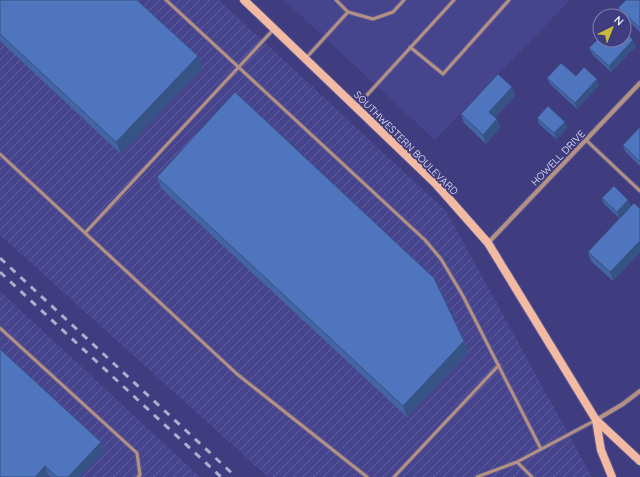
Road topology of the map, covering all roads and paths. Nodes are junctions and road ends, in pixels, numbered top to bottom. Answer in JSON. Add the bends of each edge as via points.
{"nodes":[{"id":1,"x":166,"y":0,"type":"edge"},
{"id":2,"x":336,"y":0,"type":"edge"},
{"id":3,"x":404,"y":0,"type":"edge"},
{"id":4,"x":454,"y":0,"type":"edge"},
{"id":5,"x":509,"y":0,"type":"edge"},
{"id":6,"x":249,"y":2,"type":"edge"},
{"id":7,"x":348,"y":12,"type":"junction"},
{"id":8,"x":274,"y":28,"type":"junction"},
{"id":9,"x":410,"y":47,"type":"junction"},
{"id":10,"x":305,"y":58,"type":"junction"},
{"id":11,"x":238,"y":67,"type":"junction"},
{"id":12,"x":640,"y":83,"type":"edge"},
{"id":13,"x":356,"y":107,"type":"junction"},
{"id":14,"x":586,"y":140,"type":"junction"},
{"id":15,"x":0,"y":154,"type":"edge"},
{"id":16,"x":640,"y":191,"type":"edge"},
{"id":17,"x":85,"y":233,"type":"junction"},
{"id":18,"x":488,"y":243,"type":"junction"},
{"id":19,"x":0,"y":328,"type":"edge"},
{"id":20,"x":499,"y":365,"type":"junction"},
{"id":21,"x":640,"y":391,"type":"edge"},
{"id":22,"x":596,"y":420,"type":"junction"},
{"id":23,"x":541,"y":449,"type":"junction"},
{"id":24,"x":640,"y":461,"type":"edge"},
{"id":25,"x":517,"y":462,"type":"junction"},
{"id":26,"x":495,"y":471,"type":"junction"},
{"id":27,"x":138,"y":477,"type":"edge"},
{"id":28,"x":367,"y":477,"type":"edge"},
{"id":29,"x":394,"y":477,"type":"edge"},
{"id":30,"x":477,"y":477,"type":"edge"},
{"id":31,"x":494,"y":477,"type":"edge"},
{"id":32,"x":532,"y":477,"type":"edge"},
{"id":33,"x":612,"y":477,"type":"edge"}],
"edges":[{"from":1,"to":11,"type":"lane"},
{"from":2,"to":7,"type":"lane"},
{"from":3,"to":7,"type":"lane","via":[[393,12],[374,19]]},
{"from":4,"to":9,"type":"lane"},
{"from":5,"to":9,"type":"lane","via":[[443,74]]},
{"from":6,"to":8,"type":"street","name":"SOUTHWESTERN BOULEVARD"},
{"from":7,"to":10,"type":"lane"},
{"from":8,"to":10,"type":"street","name":"SOUTHWESTERN BOULEVARD"},
{"from":8,"to":11,"type":"lane"},
{"from":9,"to":13,"type":"lane"},
{"from":10,"to":13,"type":"street","name":"SOUTHWESTERN BOULEVARD"},
{"from":11,"to":17,"type":"lane"},
{"from":11,"to":20,"type":"lane","via":[[425,240],[441,259],[464,296]]},
{"from":12,"to":14,"type":"street","name":"HOWELL DRIVE"},
{"from":13,"to":18,"type":"street","name":"SOUTHWESTERN BOULEVARD","via":[[435,183]]},
{"from":14,"to":16,"type":"lane"},
{"from":14,"to":18,"type":"street","name":"HOWELL DRIVE"},
{"from":15,"to":17,"type":"lane"},
{"from":17,"to":28,"type":"lane","via":[[237,374]]},
{"from":18,"to":22,"type":"street","name":"SOUTHWESTERN BOULEVARD"},
{"from":19,"to":27,"type":"lane","via":[[137,453],[140,475]]},
{"from":20,"to":23,"type":"lane"},
{"from":20,"to":29,"type":"lane"},
{"from":21,"to":22,"type":"street"},
{"from":22,"to":23,"type":"lane"},
{"from":22,"to":24,"type":"street","name":"SOUTHWESTERN BOULEVARD"},
{"from":22,"to":33,"type":"street","name":"SOUTHWESTERN BOULEVARD","via":[[601,450]]},
{"from":23,"to":25,"type":"lane"},
{"from":25,"to":26,"type":"lane"},
{"from":25,"to":32,"type":"lane"},
{"from":26,"to":30,"type":"lane"},
{"from":26,"to":31,"type":"lane"}]}
